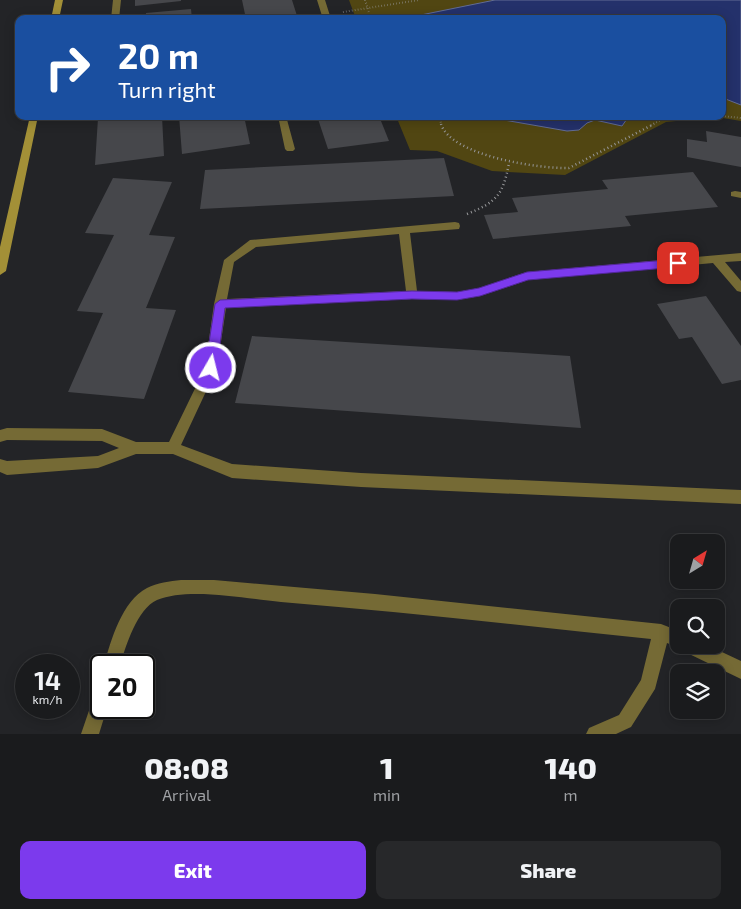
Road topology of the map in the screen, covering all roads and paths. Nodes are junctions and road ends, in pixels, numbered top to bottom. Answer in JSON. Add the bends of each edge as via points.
{"nodes":[{"id":1,"x":59,"y":0,"type":"edge"},
{"id":2,"x":117,"y":0,"type":"edge"},
{"id":3,"x":321,"y":0,"type":"edge"},
{"id":4,"x":365,"y":0,"type":"edge"},
{"id":5,"x":419,"y":0,"type":"edge"},
{"id":6,"x":367,"y":9,"type":"junction"},
{"id":7,"x":56,"y":15,"type":"edge"},
{"id":8,"x":115,"y":15,"type":"edge"},
{"id":9,"x":326,"y":15,"type":"edge"},
{"id":10,"x":332,"y":15,"type":"edge"},
{"id":11,"x":369,"y":15,"type":"edge"},
{"id":12,"x":726,"y":116,"type":"edge"},
{"id":13,"x":741,"y":118,"type":"edge"},
{"id":14,"x":33,"y":120,"type":"edge"},
{"id":15,"x":283,"y":120,"type":"edge"},
{"id":16,"x":440,"y":120,"type":"edge"},
{"id":17,"x":661,"y":120,"type":"edge"},
{"id":18,"x":290,"y":149,"type":"dead end"},
{"id":19,"x":509,"y":163,"type":"junction"},
{"id":20,"x":455,"y":226,"type":"joint"},
{"id":21,"x":404,"y":230,"type":"junction"},
{"id":22,"x":741,"y":257,"type":"edge"},
{"id":23,"x":716,"y":260,"type":"junction"},
{"id":24,"x":0,"y":271,"type":"edge"},
{"id":25,"x":741,"y":288,"type":"edge"},
{"id":26,"x":412,"y":295,"type":"junction"},
{"id":27,"x":220,"y":304,"type":"junction"},
{"id":28,"x":0,"y":436,"type":"edge"},
{"id":29,"x":136,"y":448,"type":"junction"},
{"id":30,"x":173,"y":448,"type":"junction"},
{"id":31,"x":0,"y":465,"type":"edge"},
{"id":32,"x":741,"y":497,"type":"edge"},
{"id":33,"x":661,"y":632,"type":"junction"},
{"id":34,"x":670,"y":636,"type":"edge"},
{"id":35,"x":115,"y":654,"type":"edge"},
{"id":36,"x":708,"y":654,"type":"edge"},
{"id":37,"x":741,"y":670,"type":"edge"},
{"id":38,"x":95,"y":719,"type":"edge"},
{"id":39,"x":90,"y":734,"type":"edge"},
{"id":40,"x":595,"y":734,"type":"edge"}],
"edges":[{"from":1,"to":7,"type":"main road"},
{"from":2,"to":8,"type":"lane"},
{"from":3,"to":9,"type":"lane"},
{"from":4,"to":6,"type":"path"},
{"from":5,"to":6,"type":"path"},
{"from":6,"to":10,"type":"path"},
{"from":6,"to":11,"type":"path"},
{"from":12,"to":13,"type":"path"},
{"from":14,"to":24,"type":"main road"},
{"from":15,"to":18,"type":"lane"},
{"from":16,"to":19,"type":"path","via":[[446,134],[458,143]]},
{"from":17,"to":19,"type":"path","via":[[568,168]]},
{"from":19,"to":20,"type":"path","via":[[500,196],[487,206],[460,216]]},
{"from":20,"to":21,"type":"lane"},
{"from":21,"to":26,"type":"lane"},
{"from":21,"to":27,"type":"lane","via":[[254,243],[229,260]]},
{"from":22,"to":23,"type":"lane"},
{"from":23,"to":25,"type":"lane"},
{"from":23,"to":26,"type":"lane","via":[[527,276],[457,296]]},
{"from":26,"to":27,"type":"lane"},
{"from":27,"to":30,"type":"lane","via":[[211,368]]},
{"from":28,"to":29,"type":"lane","via":[[102,435]]},
{"from":29,"to":30,"type":"lane"},
{"from":29,"to":31,"type":"lane","via":[[98,462],[6,468]]},
{"from":30,"to":32,"type":"lane","via":[[232,471]]},
{"from":33,"to":34,"type":"lane"},
{"from":33,"to":35,"type":"lane","via":[[348,599],[179,586],[150,594],[134,612]]},
{"from":33,"to":40,"type":"lane","via":[[649,683],[625,721]]},
{"from":36,"to":37,"type":"lane"},
{"from":38,"to":39,"type":"lane"}]}
